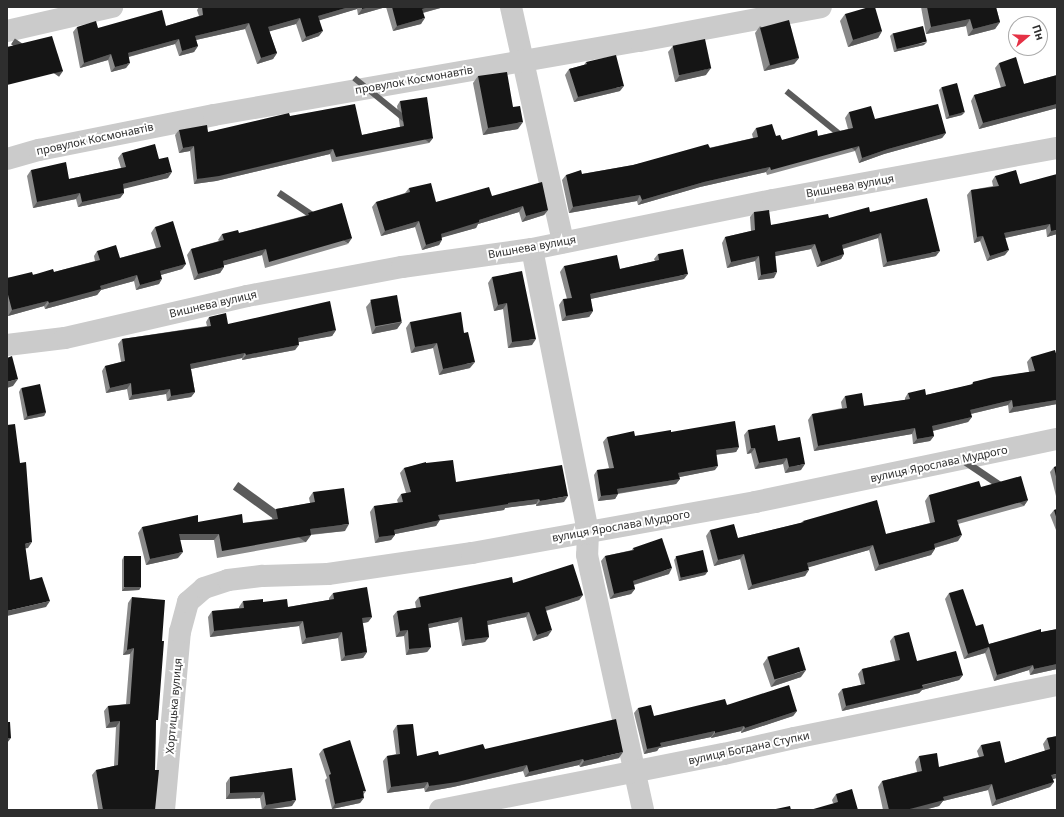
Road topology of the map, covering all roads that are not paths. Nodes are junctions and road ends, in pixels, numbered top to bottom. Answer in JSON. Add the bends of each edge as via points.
{"nodes":[{"id":1,"x":112,"y":7,"type":"edge"},
{"id":2,"x":511,"y":7,"type":"edge"},
{"id":3,"x":821,"y":7,"type":"edge"},
{"id":4,"x":7,"y":31,"type":"edge"},
{"id":5,"x":522,"y":62,"type":"junction"},
{"id":6,"x":1057,"y":148,"type":"edge"},
{"id":7,"x":7,"y":158,"type":"edge"},
{"id":8,"x":563,"y":242,"type":"junction"},
{"id":9,"x":532,"y":249,"type":"junction"},
{"id":10,"x":7,"y":345,"type":"edge"},
{"id":11,"x":1057,"y":439,"type":"edge"},
{"id":12,"x":588,"y":531,"type":"junction"},
{"id":13,"x":188,"y":602,"type":"joint"},
{"id":14,"x":1057,"y":686,"type":"edge"},
{"id":15,"x":636,"y":772,"type":"junction"},
{"id":16,"x":164,"y":810,"type":"edge"},
{"id":17,"x":440,"y":810,"type":"edge"},
{"id":18,"x":643,"y":810,"type":"edge"}],
"edges":[{"from":1,"to":4,"type":"street"},
{"from":2,"to":5,"type":"street"},
{"from":3,"to":5,"type":"street","name":"провулок Космонавтів"},
{"from":5,"to":7,"type":"street","name":"провулок Космонавтів","via":[[214,115]]},
{"from":5,"to":8,"type":"street"},
{"from":6,"to":8,"type":"street","name":"Вишнева вулиця","via":[[773,200]]},
{"from":8,"to":9,"type":"street","name":"Вишнева вулиця"},
{"from":9,"to":10,"type":"street","name":"Вишнева вулиця","via":[[378,271],[247,296],[65,338]]},
{"from":9,"to":12,"type":"street"},
{"from":11,"to":12,"type":"street","name":"вулиця Ярослава Мудрого","via":[[755,502]]},
{"from":12,"to":13,"type":"street","name":"вулиця Ярослава Мудрого","via":[[472,553],[328,574],[228,580],[204,588]]},
{"from":12,"to":15,"type":"street","via":[[588,554]]},
{"from":13,"to":16,"type":"street","name":"Хортицька вулиця","via":[[180,632]]},
{"from":14,"to":15,"type":"street","name":"вулиця Богдана Ступки"},
{"from":15,"to":17,"type":"street","name":"вулиця Богдана Ступки"},
{"from":15,"to":18,"type":"street"}]}
